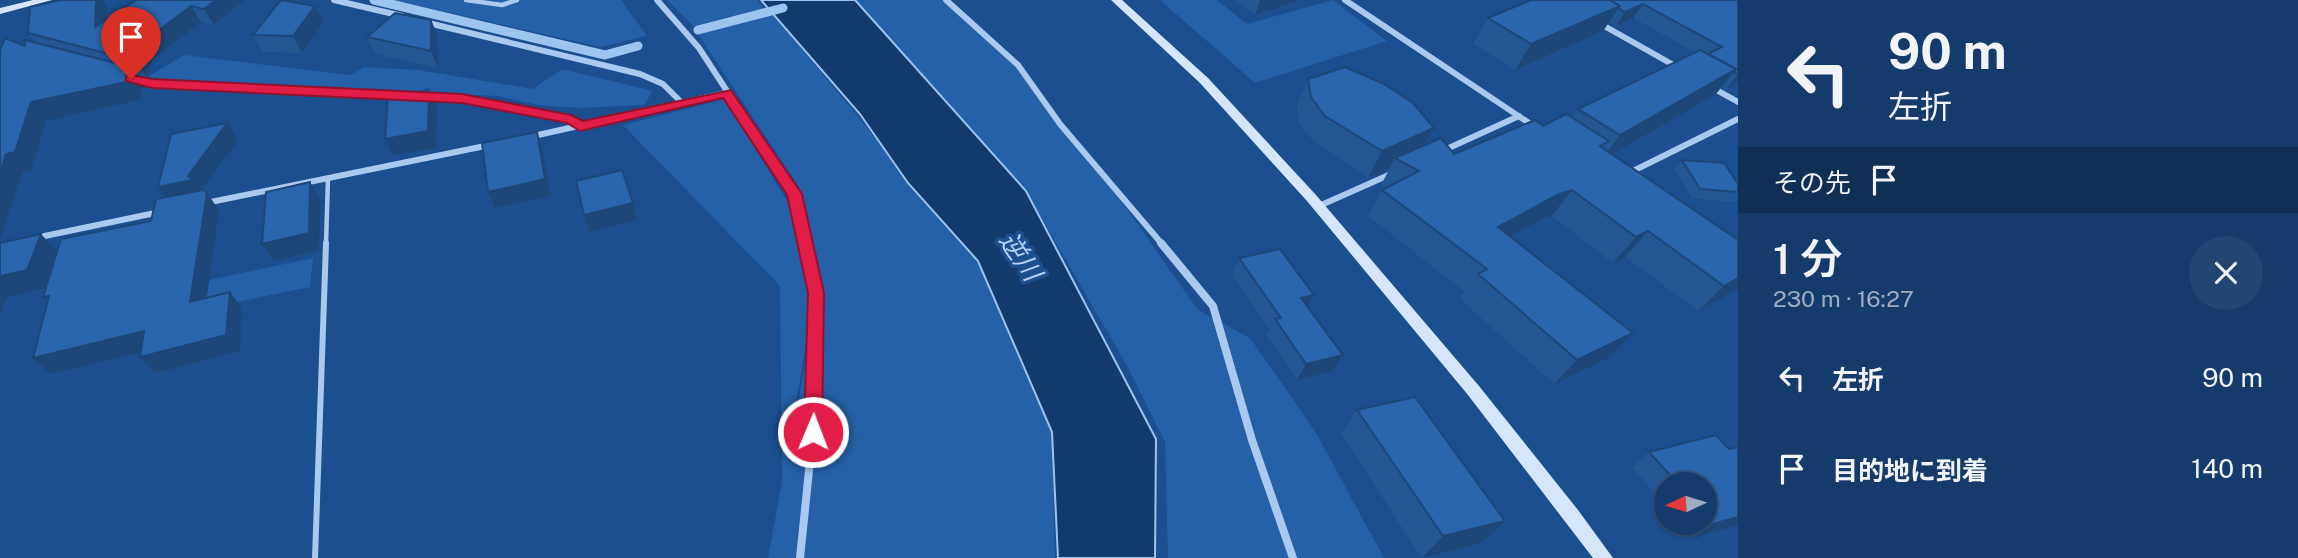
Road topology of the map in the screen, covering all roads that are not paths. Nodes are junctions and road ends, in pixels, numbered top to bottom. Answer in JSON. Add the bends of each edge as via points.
{"nodes":[{"id":1,"x":47,"y":0,"type":"edge"},
{"id":2,"x":334,"y":0,"type":"edge"},
{"id":3,"x":466,"y":0,"type":"edge"},
{"id":4,"x":517,"y":0,"type":"edge"},
{"id":5,"x":657,"y":0,"type":"edge"},
{"id":6,"x":946,"y":0,"type":"edge"},
{"id":7,"x":1116,"y":0,"type":"edge"},
{"id":8,"x":1345,"y":0,"type":"edge"},
{"id":9,"x":0,"y":11,"type":"edge"},
{"id":10,"x":1595,"y":20,"type":"edge"},
{"id":11,"x":1690,"y":75,"type":"edge"},
{"id":12,"x":127,"y":78,"type":"edge"},
{"id":13,"x":1702,"y":82,"type":"edge"},
{"id":14,"x":726,"y":93,"type":"junction"},
{"id":15,"x":399,"y":97,"type":"edge"},
{"id":16,"x":425,"y":98,"type":"edge"},
{"id":17,"x":1738,"y":102,"type":"edge"},
{"id":18,"x":683,"y":104,"type":"junction"},
{"id":19,"x":1519,"y":116,"type":"junction"},
{"id":20,"x":1738,"y":119,"type":"edge"},
{"id":21,"x":580,"y":126,"type":"junction"},
{"id":22,"x":1541,"y":130,"type":"edge"},
{"id":23,"x":514,"y":140,"type":"edge"},
{"id":24,"x":501,"y":143,"type":"edge"},
{"id":25,"x":1435,"y":154,"type":"edge"},
{"id":26,"x":1399,"y":171,"type":"edge"},
{"id":27,"x":328,"y":178,"type":"junction"},
{"id":28,"x":1617,"y":179,"type":"edge"},
{"id":29,"x":191,"y":206,"type":"edge"},
{"id":30,"x":1319,"y":206,"type":"junction"},
{"id":31,"x":164,"y":212,"type":"edge"},
{"id":32,"x":27,"y":239,"type":"edge"},
{"id":33,"x":315,"y":558,"type":"edge"},
{"id":34,"x":800,"y":558,"type":"edge"},
{"id":35,"x":1293,"y":558,"type":"edge"},
{"id":36,"x":1604,"y":558,"type":"edge"}],
"edges":[{"from":1,"to":9,"type":"street"},
{"from":2,"to":18,"type":"street","via":[[640,74],[663,84]]},
{"from":3,"to":4,"type":"lane","via":[[502,5]]},
{"from":5,"to":14,"type":"street","via":[[699,48]]},
{"from":6,"to":35,"type":"street","via":[[1018,65],[1060,124],[1213,306],[1251,440]]},
{"from":7,"to":30,"type":"street","via":[[1222,96]]},
{"from":8,"to":19,"type":"street"},
{"from":10,"to":11,"type":"street"},
{"from":12,"to":15,"type":"lane"},
{"from":13,"to":17,"type":"street"},
{"from":14,"to":18,"type":"street"},
{"from":14,"to":34,"type":"street","via":[[794,194],[816,293],[813,432]]},
{"from":16,"to":21,"type":"lane","via":[[476,101],[571,119]]},
{"from":18,"to":21,"type":"street"},
{"from":19,"to":22,"type":"street"},
{"from":19,"to":25,"type":"street"},
{"from":20,"to":28,"type":"street"},
{"from":21,"to":23,"type":"street"},
{"from":24,"to":27,"type":"street"},
{"from":26,"to":30,"type":"street"},
{"from":27,"to":29,"type":"street"},
{"from":27,"to":33,"type":"lane"},
{"from":30,"to":36,"type":"street","via":[[1418,321]]},
{"from":31,"to":32,"type":"street"}]}
